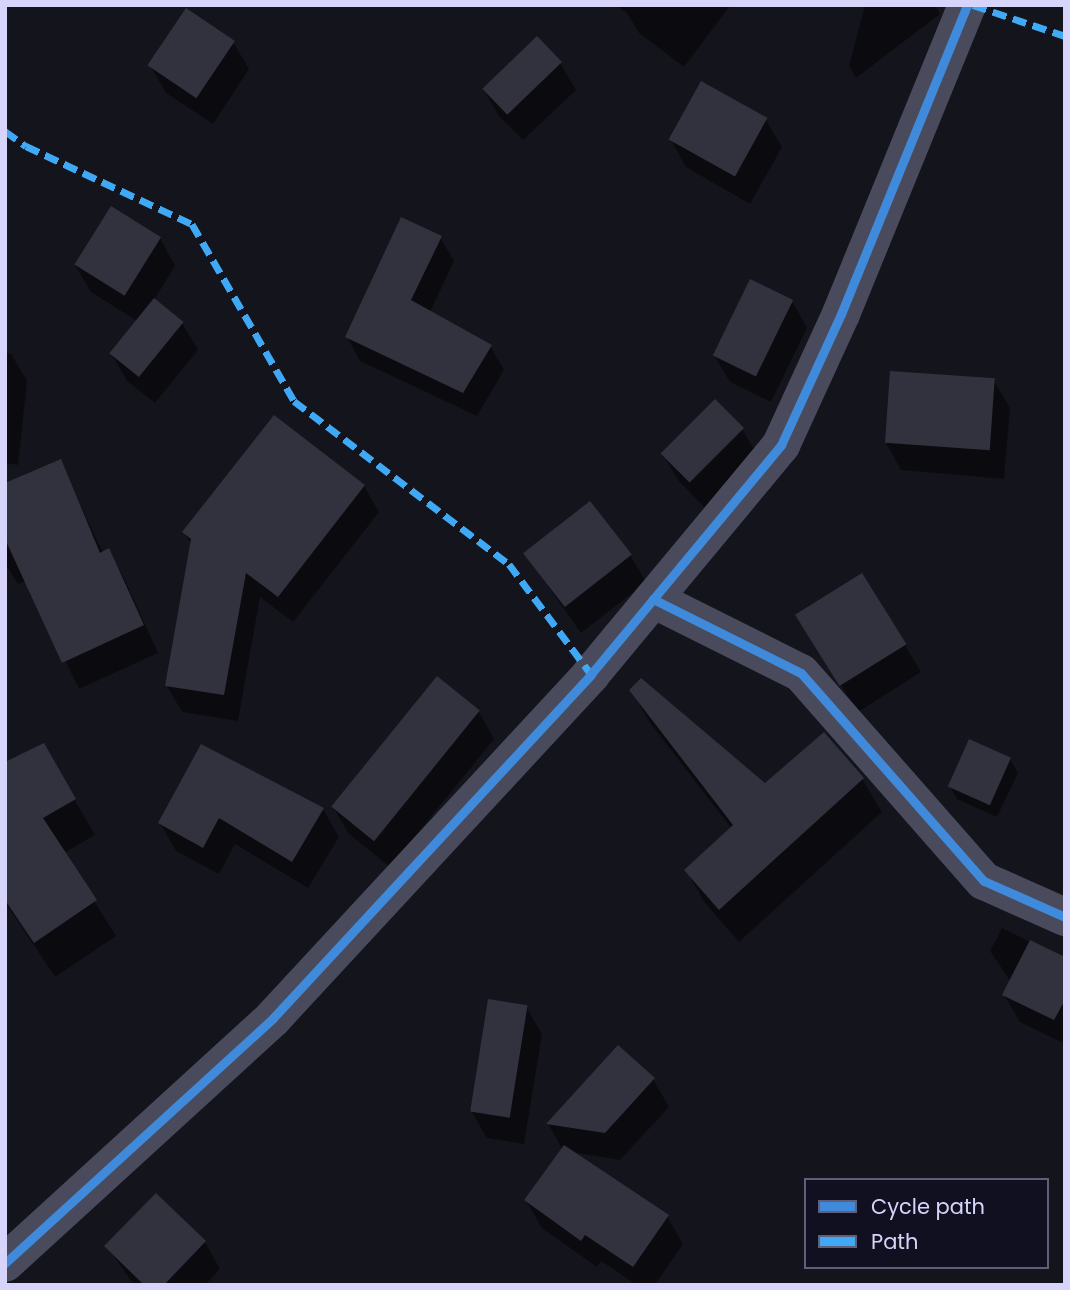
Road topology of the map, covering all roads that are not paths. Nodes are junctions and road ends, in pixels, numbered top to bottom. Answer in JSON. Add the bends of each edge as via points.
{"nodes":[{"id":1,"x":967,"y":5,"type":"edge"},
{"id":2,"x":653,"y":599,"type":"junction"},
{"id":3,"x":1065,"y":917,"type":"edge"},
{"id":4,"x":5,"y":1263,"type":"edge"}],
"edges":[{"from":1,"to":2,"type":"street","via":[[841,314],[781,444]]},
{"from":2,"to":3,"type":"street","via":[[801,673],[984,881]]},
{"from":2,"to":4,"type":"street","via":[[591,674],[273,1018]]}]}
